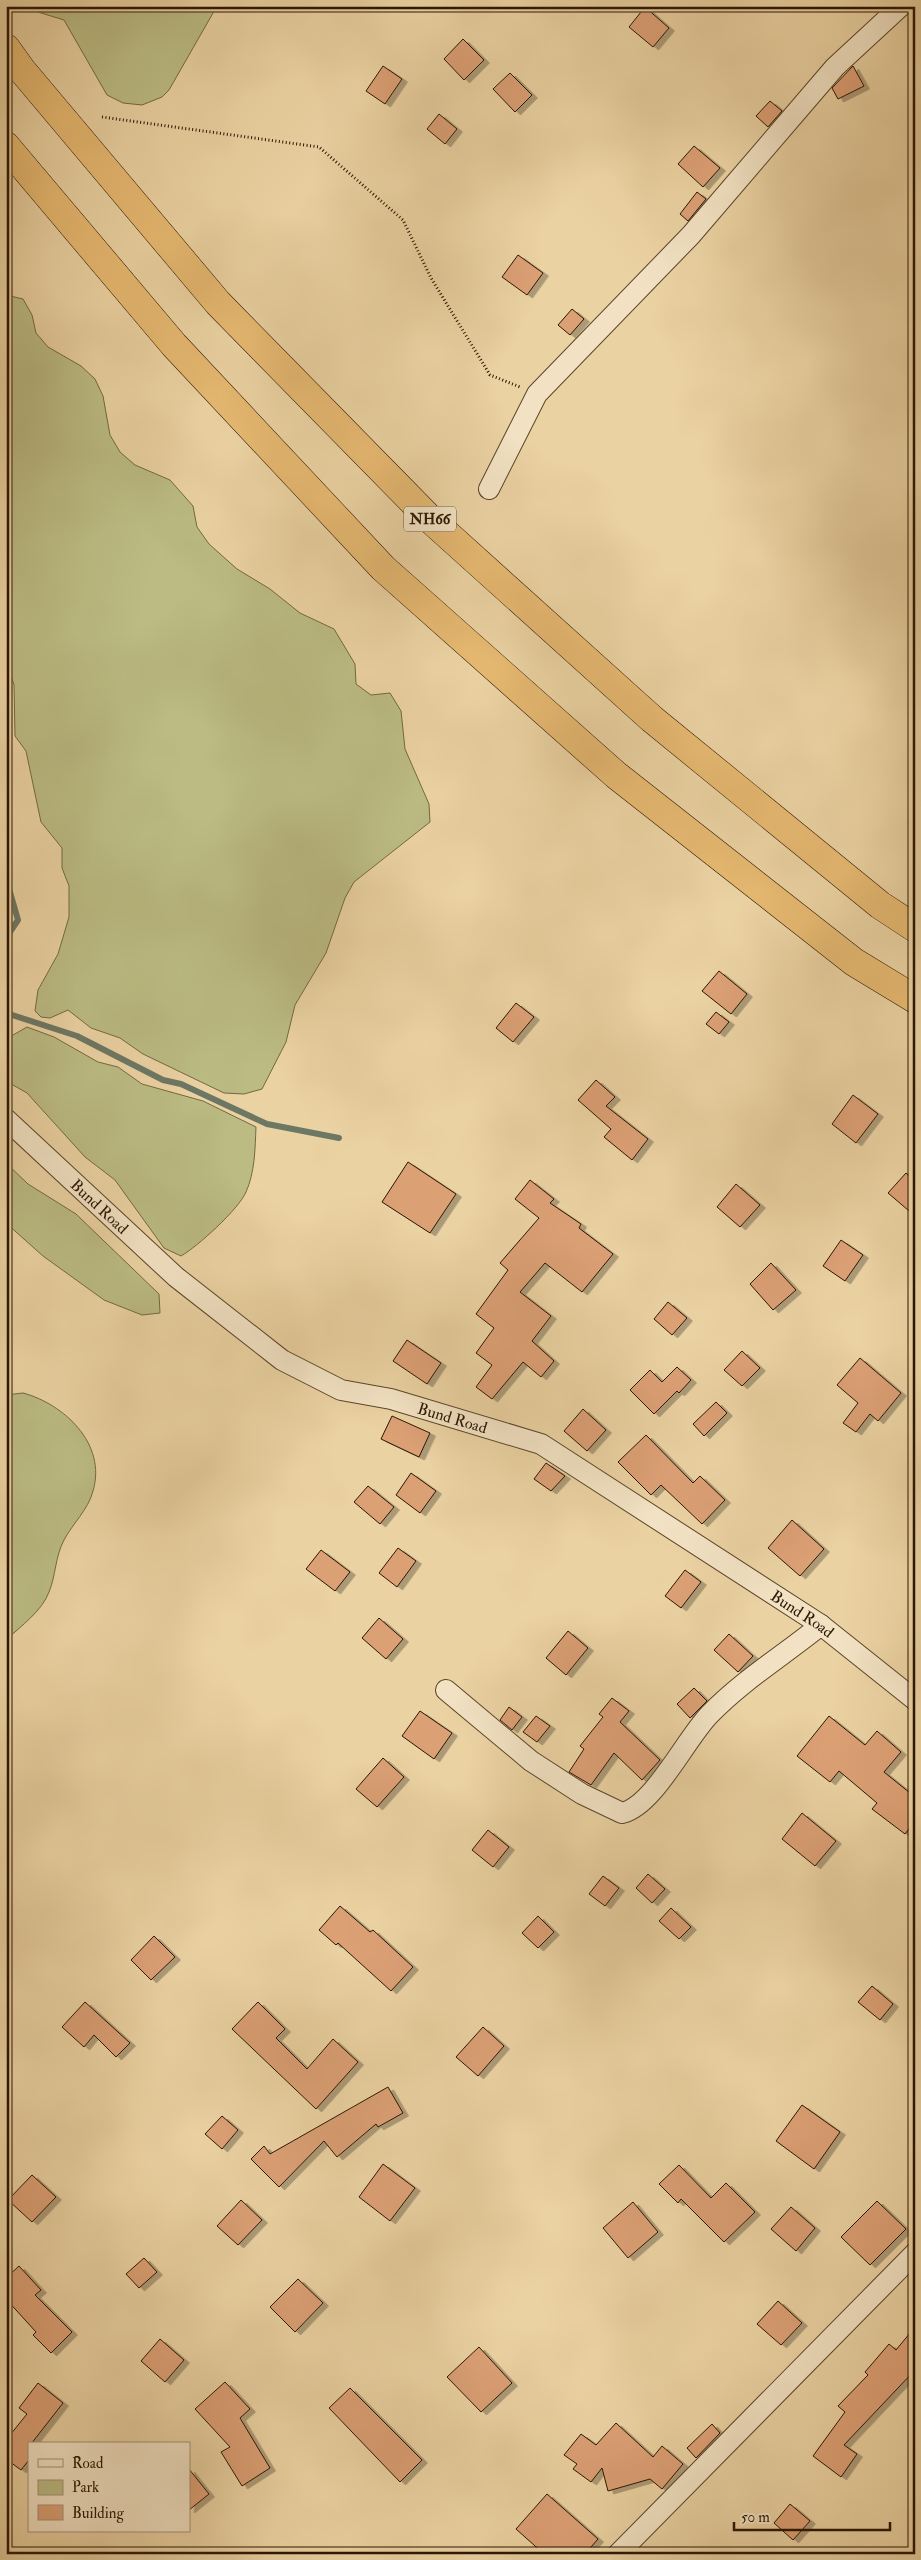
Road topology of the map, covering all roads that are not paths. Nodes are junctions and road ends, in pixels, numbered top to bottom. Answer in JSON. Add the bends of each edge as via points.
{"nodes":[{"id":1,"x":901,"y":6,"type":"edge"},
{"id":2,"x":6,"y":48,"type":"edge"},
{"id":3,"x":6,"y":146,"type":"edge"},
{"id":4,"x":490,"y":489,"type":"dead end"},
{"id":5,"x":915,"y":928,"type":"edge"},
{"id":6,"x":915,"y":999,"type":"edge"},
{"id":7,"x":6,"y":1120,"type":"edge"},
{"id":8,"x":821,"y":1625,"type":"junction"},
{"id":9,"x":446,"y":1690,"type":"dead end"},
{"id":10,"x":915,"y":1700,"type":"edge"},
{"id":11,"x":915,"y":2253,"type":"edge"},
{"id":12,"x":618,"y":2554,"type":"edge"}],
"edges":[{"from":1,"to":4,"type":"street","via":[[834,67],[691,234],[537,394]]},
{"from":2,"to":5,"type":"highway","number":"NH66","via":[[20,69],[218,303],[430,519],[652,720],[880,905]]},
{"from":3,"to":6,"type":"highway","via":[[174,345],[383,568],[616,775],[854,962]]},
{"from":7,"to":8,"type":"street","name":"Bund Road","via":[[176,1277],[282,1360],[341,1390],[391,1399],[541,1444]]},
{"from":8,"to":9,"type":"street","via":[[710,1714],[653,1790],[636,1806],[622,1813],[582,1794],[531,1760]]},
{"from":8,"to":10,"type":"street","name":"Bund Road"},
{"from":11,"to":12,"type":"street"}]}
